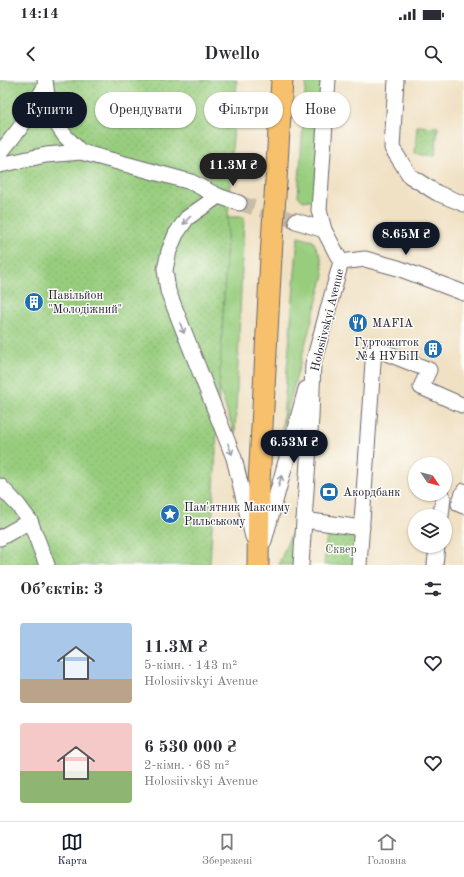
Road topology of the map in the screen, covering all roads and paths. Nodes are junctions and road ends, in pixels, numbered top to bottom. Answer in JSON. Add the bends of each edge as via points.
{"nodes":[{"id":1,"x":282,"y":80,"type":"edge"},
{"id":2,"x":328,"y":80,"type":"edge"},
{"id":3,"x":396,"y":80,"type":"edge"},
{"id":4,"x":45,"y":84,"type":"edge"},
{"id":5,"x":81,"y":152,"type":"junction"},
{"id":6,"x":0,"y":153,"type":"edge"},
{"id":7,"x":0,"y":165,"type":"edge"},
{"id":8,"x":218,"y":196,"type":"junction"},
{"id":9,"x":239,"y":203,"type":"tunnel mouth"},
{"id":10,"x":464,"y":204,"type":"edge"},
{"id":11,"x":296,"y":221,"type":"tunnel mouth"},
{"id":12,"x":324,"y":230,"type":"junction"},
{"id":13,"x":341,"y":262,"type":"junction"},
{"id":14,"x":464,"y":292,"type":"edge"},
{"id":15,"x":313,"y":364,"type":"junction"},
{"id":16,"x":464,"y":406,"type":"edge"},
{"id":17,"x":0,"y":486,"type":"edge"},
{"id":18,"x":464,"y":491,"type":"edge"},
{"id":19,"x":464,"y":506,"type":"edge"},
{"id":20,"x":304,"y":520,"type":"junction"},
{"id":21,"x":30,"y":521,"type":"junction"},
{"id":22,"x":362,"y":528,"type":"junction"},
{"id":23,"x":0,"y":538,"type":"edge"},
{"id":24,"x":436,"y":553,"type":"edge"},
{"id":25,"x":258,"y":562,"type":"edge"},
{"id":26,"x":46,"y":565,"type":"edge"},
{"id":27,"x":301,"y":565,"type":"edge"},
{"id":28,"x":359,"y":565,"type":"edge"},
{"id":29,"x":435,"y":565,"type":"edge"}],
"edges":[{"from":1,"to":25,"type":"highway","bridge":true,"via":[[259,483]]},
{"from":2,"to":12,"type":"street","name":"Holosiivskyi Avenue","via":[[319,210]]},
{"from":3,"to":10,"type":"street","via":[[392,148],[410,176],[437,193]]},
{"from":4,"to":5,"type":"street","via":[[49,113],[65,136]]},
{"from":4,"to":6,"type":"street","via":[[20,128]]},
{"from":5,"to":7,"type":"street","via":[[46,155]]},
{"from":5,"to":8,"type":"street","via":[[191,182]]},
{"from":8,"to":9,"type":"street"},
{"from":8,"to":25,"type":"street","one_way":true,"via":[[187,218],[169,250],[165,270],[168,291],[234,458]]},
{"from":11,"to":12,"type":"street"},
{"from":12,"to":13,"type":"street","name":"Holosiivskyi Avenue"},
{"from":13,"to":14,"type":"street","via":[[365,259]]},
{"from":13,"to":15,"type":"street","name":"Holosiivskyi Avenue"},
{"from":15,"to":20,"type":"street","name":"Holosiivskyi Avenue"},
{"from":25,"to":15,"type":"street","one_way":true},
{"from":16,"to":22,"type":"street","via":[[421,388],[429,370],[374,348]]},
{"from":17,"to":21,"type":"street"},
{"from":18,"to":19,"type":"street","via":[[459,504]]},
{"from":20,"to":22,"type":"street"},
{"from":20,"to":27,"type":"street","name":"Holosiivskyi Avenue"},
{"from":21,"to":23,"type":"street"},
{"from":21,"to":26,"type":"street"},
{"from":22,"to":28,"type":"street"},
{"from":24,"to":29,"type":"street"}]}
